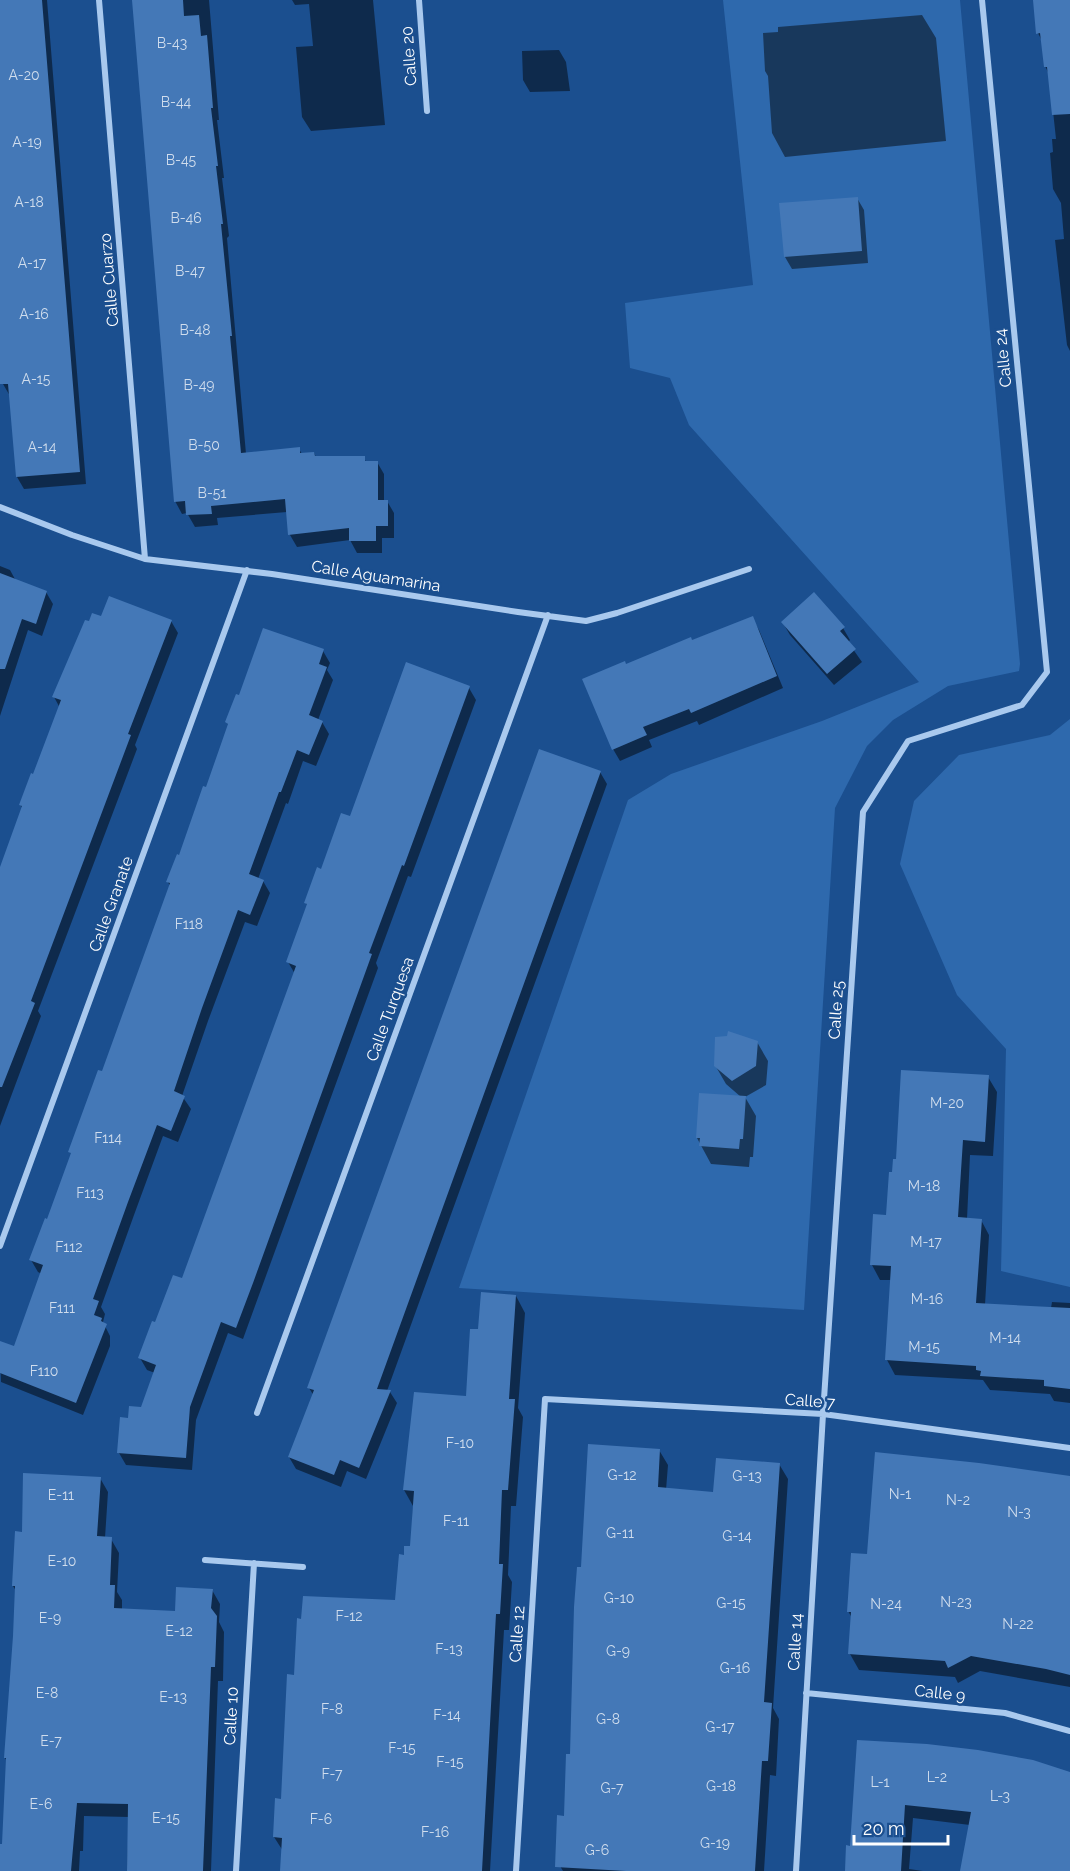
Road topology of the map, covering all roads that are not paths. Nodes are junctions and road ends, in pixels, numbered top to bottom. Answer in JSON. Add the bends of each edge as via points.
{"nodes":[{"id":1,"x":99,"y":0,"type":"edge"},
{"id":2,"x":419,"y":0,"type":"edge"},
{"id":3,"x":982,"y":0,"type":"edge"},
{"id":4,"x":427,"y":111,"type":"dead end"},
{"id":5,"x":0,"y":507,"type":"edge"},
{"id":6,"x":145,"y":559,"type":"junction"},
{"id":7,"x":749,"y":569,"type":"dead end"},
{"id":8,"x":247,"y":570,"type":"junction"},
{"id":9,"x":548,"y":615,"type":"junction"},
{"id":10,"x":1023,"y":705,"type":"joint"},
{"id":11,"x":0,"y":1246,"type":"edge"},
{"id":12,"x":545,"y":1400,"type":"joint"},
{"id":13,"x":257,"y":1413,"type":"dead end"},
{"id":14,"x":823,"y":1414,"type":"junction"},
{"id":15,"x":1070,"y":1448,"type":"edge"},
{"id":16,"x":205,"y":1560,"type":"dead end"},
{"id":17,"x":254,"y":1563,"type":"junction"},
{"id":18,"x":303,"y":1567,"type":"dead end"},
{"id":19,"x":806,"y":1693,"type":"junction"},
{"id":20,"x":1070,"y":1731,"type":"edge"},
{"id":21,"x":236,"y":1871,"type":"edge"},
{"id":22,"x":516,"y":1871,"type":"edge"},
{"id":23,"x":796,"y":1871,"type":"edge"}],
"edges":[{"from":1,"to":6,"type":"street","name":"Calle Cuarzo"},
{"from":2,"to":4,"type":"street","name":"Calle 20"},
{"from":3,"to":10,"type":"street","name":"Calle 24","via":[[1047,672]]},
{"from":5,"to":6,"type":"street","name":"Calle Aguamarina"},
{"from":6,"to":8,"type":"street","name":"Calle Aguamarina"},
{"from":7,"to":9,"type":"street","name":"Calle Aguamarina","via":[[586,621]]},
{"from":8,"to":9,"type":"street","name":"Calle Aguamarina"},
{"from":8,"to":11,"type":"street","name":"Calle Granate"},
{"from":9,"to":13,"type":"street","name":"Calle Turquesa"},
{"from":10,"to":14,"type":"street","name":"Calle 25","via":[[908,741],[863,812]]},
{"from":12,"to":14,"type":"street","name":"Calle 7"},
{"from":12,"to":22,"type":"street","name":"Calle 12"},
{"from":14,"to":15,"type":"street","name":"Calle 7"},
{"from":14,"to":19,"type":"street","name":"Calle 14"},
{"from":16,"to":17,"type":"street"},
{"from":17,"to":18,"type":"street"},
{"from":17,"to":21,"type":"street","name":"Calle 10"},
{"from":19,"to":20,"type":"street","name":"Calle 9","via":[[1005,1713]]},
{"from":19,"to":23,"type":"street","name":"Calle 14"}]}
